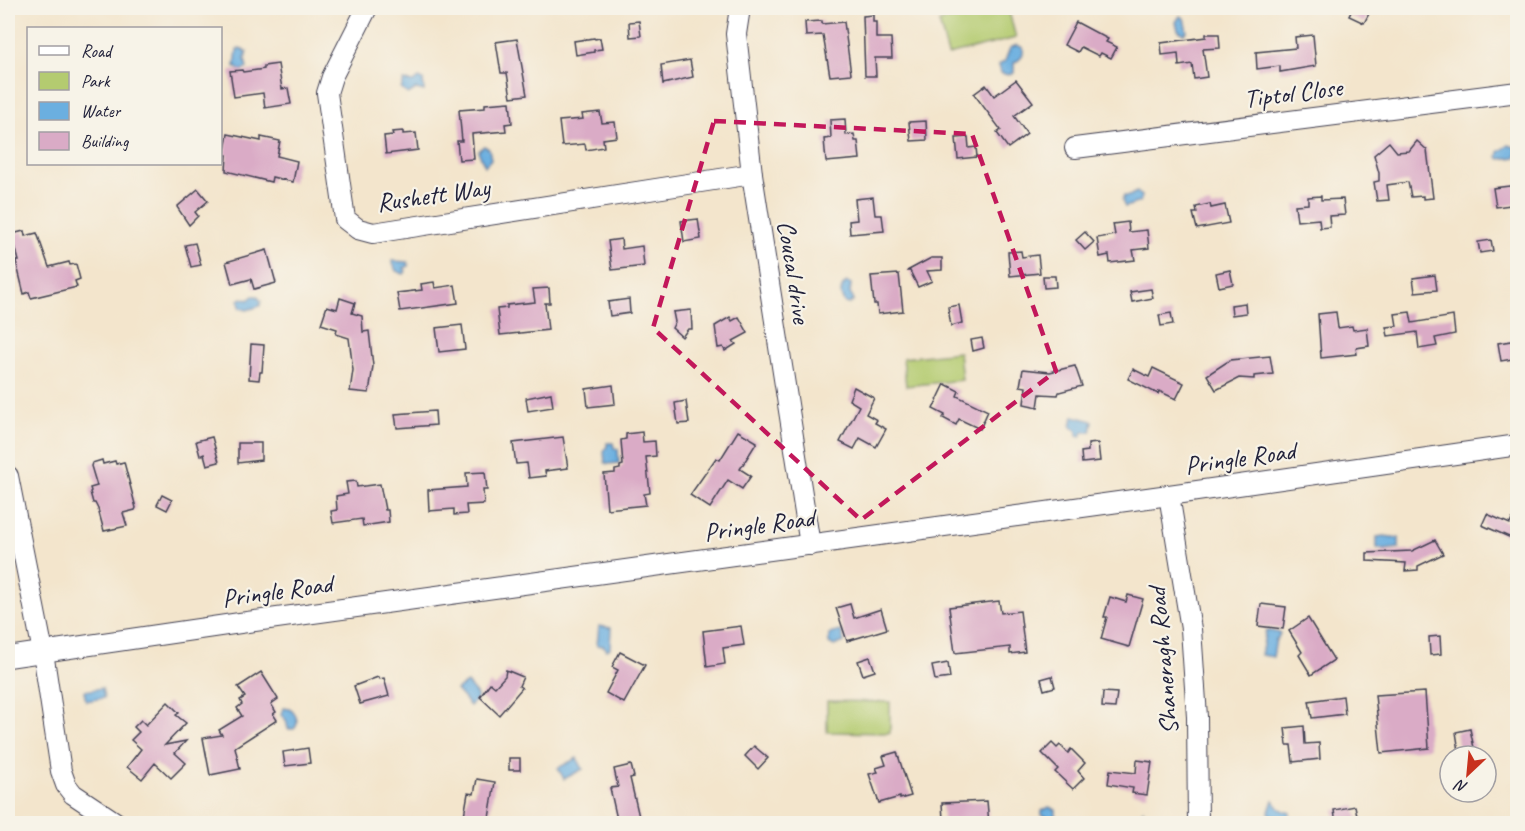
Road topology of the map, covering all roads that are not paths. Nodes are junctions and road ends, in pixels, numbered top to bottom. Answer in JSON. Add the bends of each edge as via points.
{"nodes":[{"id":1,"x":367,"y":8,"type":"edge"},
{"id":2,"x":740,"y":8,"type":"edge"},
{"id":3,"x":1518,"y":92,"type":"edge"},
{"id":4,"x":1076,"y":148,"type":"dead end"},
{"id":5,"x":752,"y":174,"type":"junction"},
{"id":6,"x":1518,"y":445,"type":"edge"},
{"id":7,"x":8,"y":476,"type":"edge"},
{"id":8,"x":1169,"y":495,"type":"junction"},
{"id":9,"x":810,"y":545,"type":"junction"},
{"id":10,"x":43,"y":652,"type":"junction"},
{"id":11,"x":8,"y":657,"type":"edge"},
{"id":12,"x":118,"y":824,"type":"edge"},
{"id":13,"x":1198,"y":824,"type":"edge"}],
"edges":[{"from":1,"to":5,"type":"street","name":"Rushett Way","via":[[327,93],[345,219],[358,229],[373,233]]},
{"from":2,"to":5,"type":"street","name":"Coucal drive","via":[[736,34]]},
{"from":3,"to":4,"type":"street","name":"Tiptol Close"},
{"from":5,"to":9,"type":"street","name":"Coucal drive"},
{"from":6,"to":8,"type":"street","name":"Pringle Road"},
{"from":7,"to":10,"type":"street"},
{"from":8,"to":9,"type":"street","name":"Pringle Road"},
{"from":8,"to":13,"type":"street","name":"Shaneragh Road","via":[[1191,629]]},
{"from":9,"to":10,"type":"street","name":"Pringle Road"},
{"from":10,"to":11,"type":"street","name":"Pringle Road"},
{"from":10,"to":12,"type":"street","via":[[66,785]]}]}
